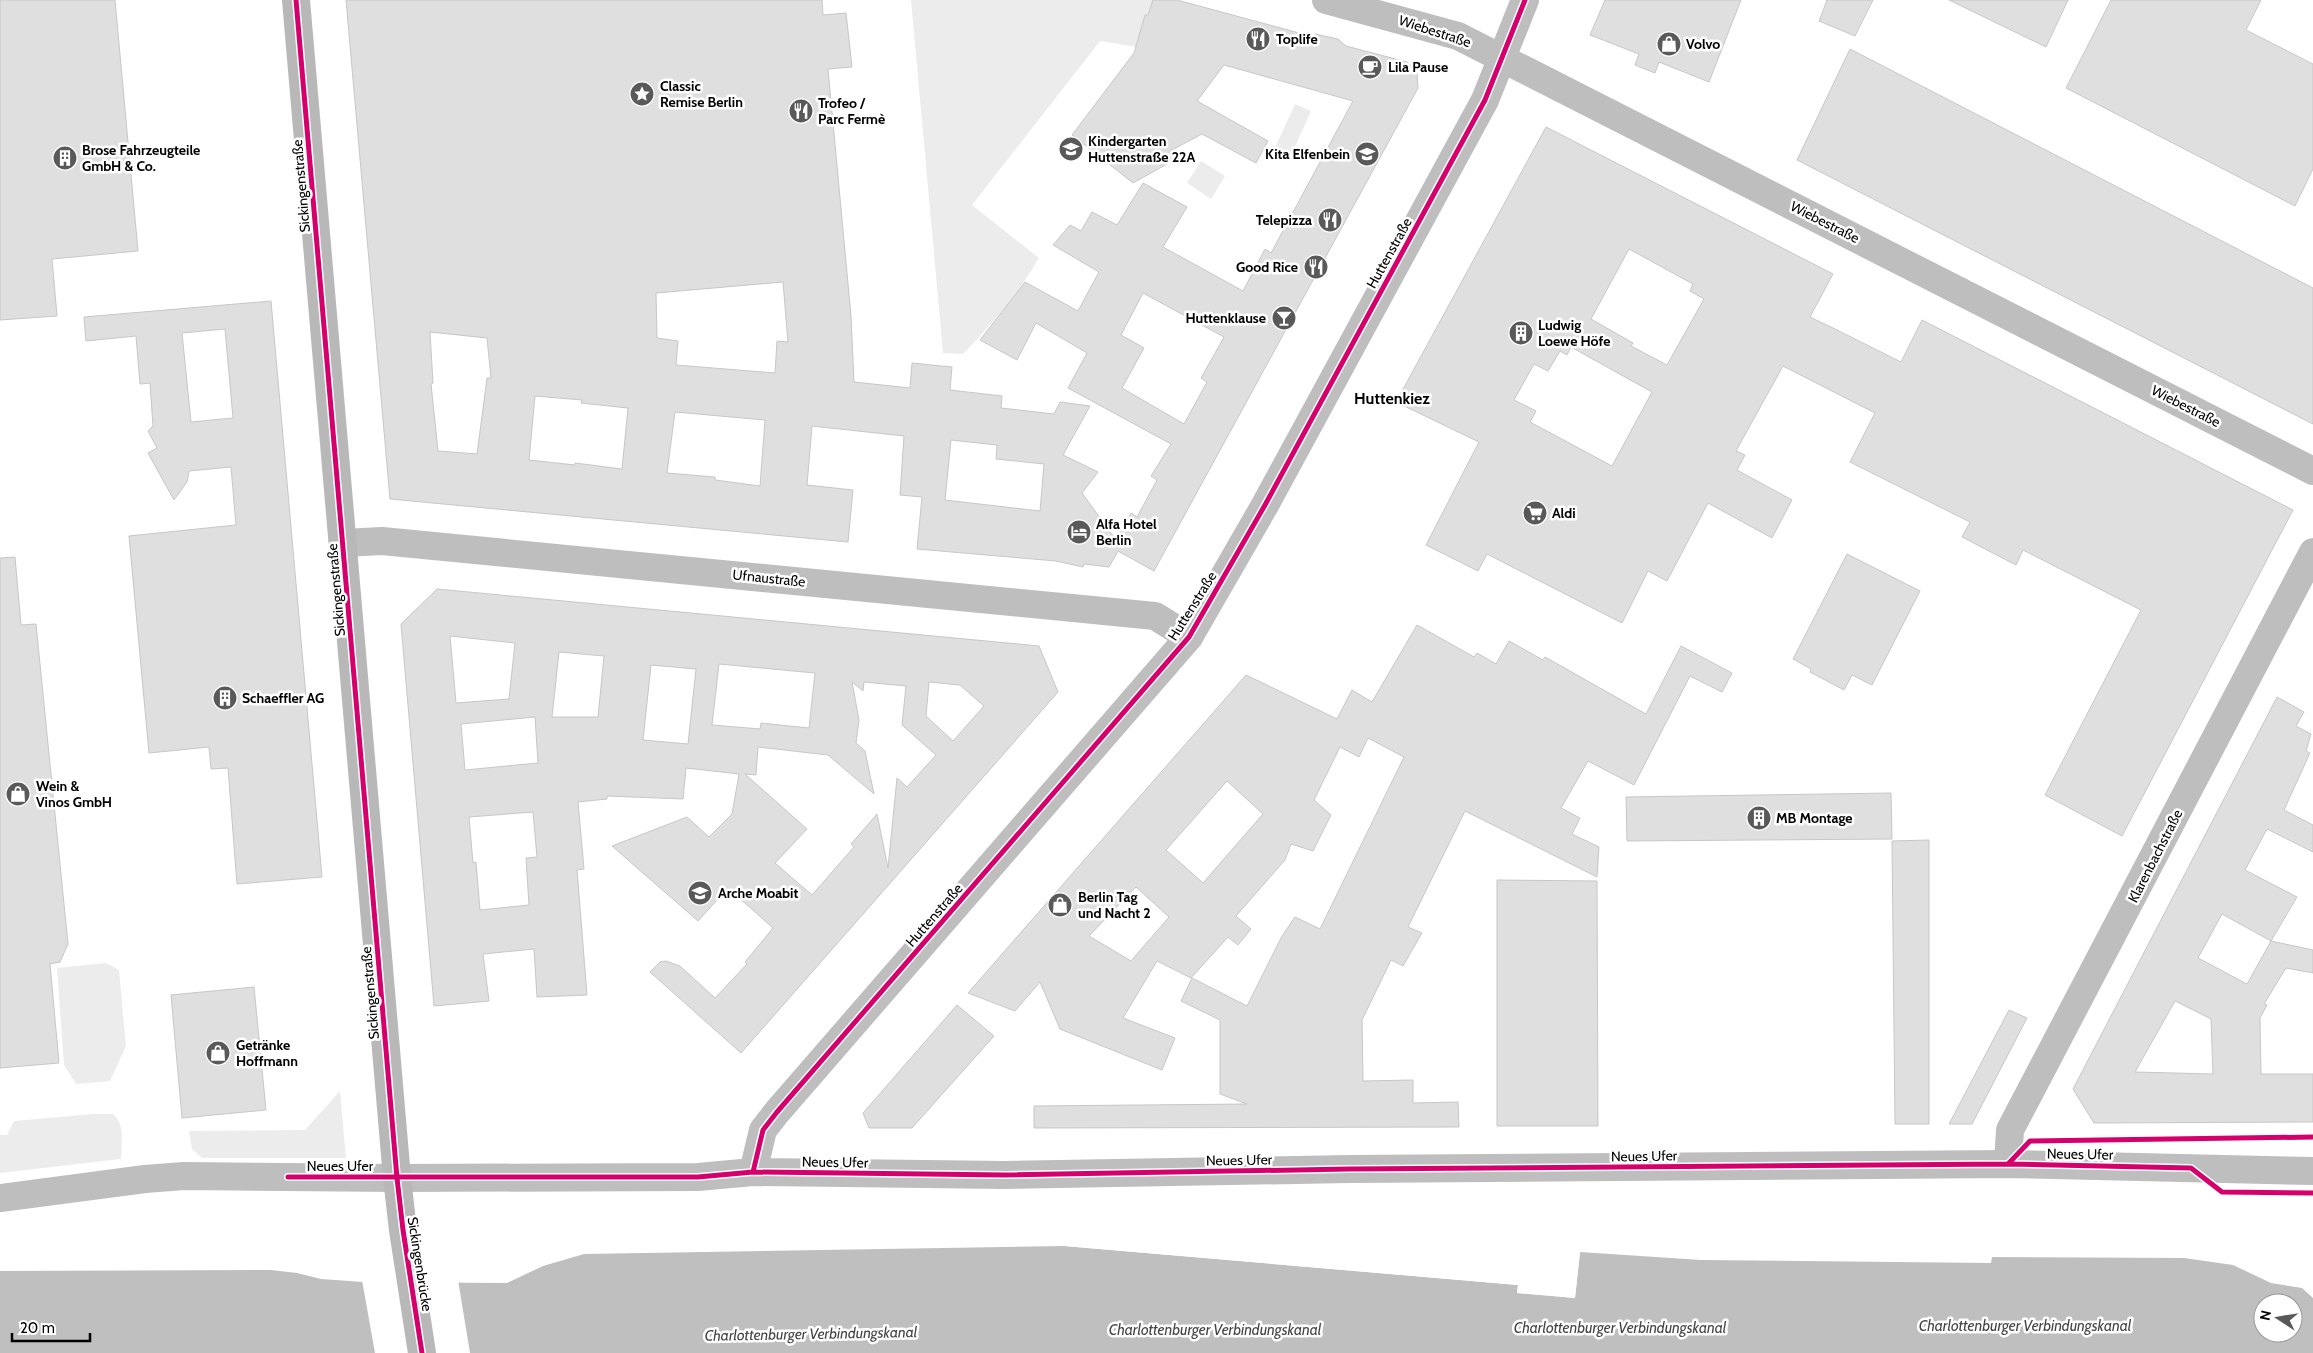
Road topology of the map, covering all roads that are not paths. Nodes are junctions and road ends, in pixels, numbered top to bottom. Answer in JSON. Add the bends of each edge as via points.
{"nodes":[{"id":1,"x":296,"y":0,"type":"edge"},
{"id":2,"x":1326,"y":0,"type":"edge"},
{"id":3,"x":1525,"y":0,"type":"edge"},
{"id":4,"x":1503,"y":58,"type":"junction"},
{"id":5,"x":2313,"y":471,"type":"edge"},
{"id":6,"x":343,"y":543,"type":"junction"},
{"id":7,"x":2313,"y":552,"type":"edge"},
{"id":8,"x":1189,"y":637,"type":"junction"},
{"id":9,"x":2008,"y":1164,"type":"junction"},
{"id":10,"x":2313,"y":1171,"type":"edge"},
{"id":11,"x":753,"y":1172,"type":"junction"},
{"id":12,"x":397,"y":1178,"type":"junction"},
{"id":13,"x":0,"y":1198,"type":"edge"},
{"id":14,"x":422,"y":1353,"type":"edge"}],
"edges":[{"from":1,"to":6,"type":"main road","name":"Sickingenstraße"},
{"from":2,"to":4,"type":"street","name":"Wiebestraße","via":[[1458,36]]},
{"from":3,"to":4,"type":"street","name":"Huttenstraße"},
{"from":4,"to":5,"type":"street","name":"Wiebestraße"},
{"from":4,"to":8,"type":"street","name":"Huttenstraße","via":[[1485,100],[1265,505]]},
{"from":6,"to":8,"type":"street","name":"Ufnaustraße","via":[[382,540],[1155,616]]},
{"from":6,"to":12,"type":"main road","name":"Sickingenstraße"},
{"from":7,"to":9,"type":"street","name":"Klarenbachstraße","via":[[2010,1130]]},
{"from":8,"to":11,"type":"street","name":"Huttenstraße","via":[[777,1112],[763,1130]]},
{"from":9,"to":10,"type":"street","name":"Neues Ufer"},
{"from":9,"to":11,"type":"street","name":"Neues Ufer","via":[[1005,1175]]},
{"from":11,"to":12,"type":"street","name":"Neues Ufer","via":[[698,1177]]},
{"from":12,"to":13,"type":"street","name":"Neues Ufer","via":[[184,1176]]},
{"from":12,"to":14,"type":"main road","name":"Sickingenbrücke"}]}
